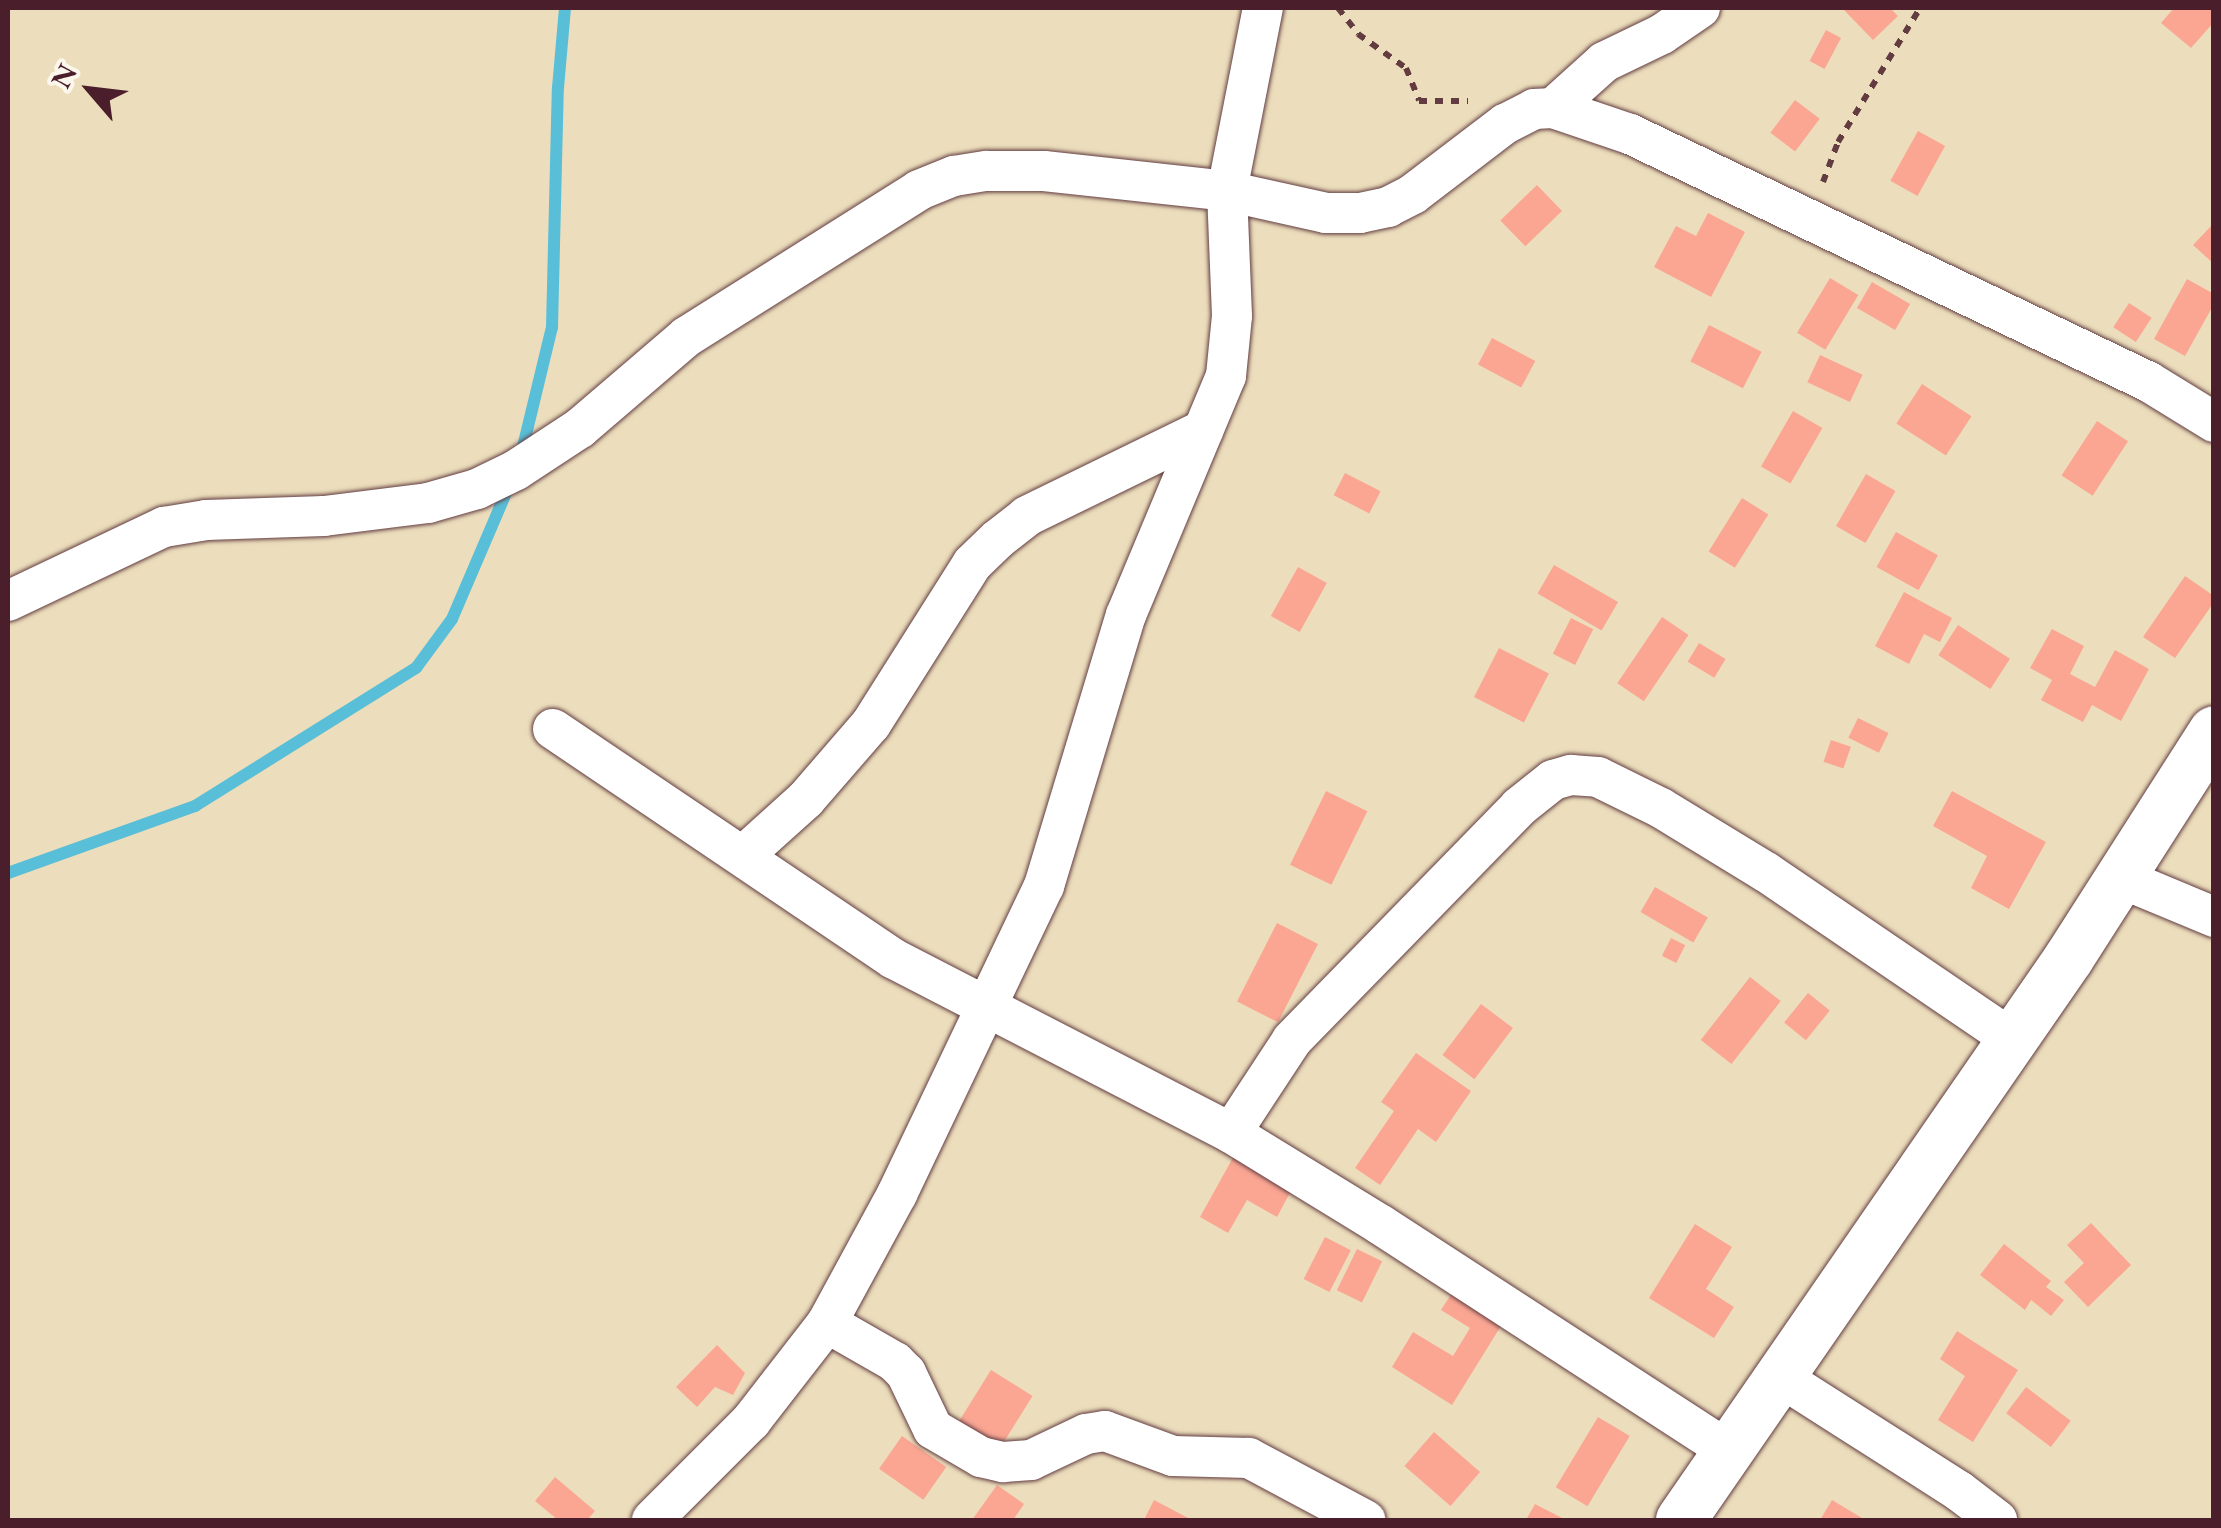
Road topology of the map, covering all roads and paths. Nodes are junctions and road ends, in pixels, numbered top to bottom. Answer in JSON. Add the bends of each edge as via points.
{"nodes":[{"id":1,"x":1263,"y":8,"type":"edge"},
{"id":2,"x":1338,"y":8,"type":"edge"},
{"id":3,"x":1700,"y":8,"type":"edge"},
{"id":4,"x":1920,"y":8,"type":"edge"},
{"id":5,"x":1544,"y":109,"type":"junction"},
{"id":6,"x":1227,"y":191,"type":"junction"},
{"id":7,"x":1809,"y":221,"type":"junction"},
{"id":8,"x":2214,"y":422,"type":"edge"},
{"id":9,"x":1203,"y":430,"type":"junction"},
{"id":10,"x":8,"y":601,"type":"edge"},
{"id":11,"x":553,"y":730,"type":"dead end"},
{"id":12,"x":2214,"y":731,"type":"edge"},
{"id":13,"x":744,"y":854,"type":"junction"},
{"id":14,"x":2118,"y":878,"type":"junction"},
{"id":15,"x":2214,"y":917,"type":"edge"},
{"id":16,"x":987,"y":1008,"type":"junction"},
{"id":17,"x":2012,"y":1039,"type":"junction"},
{"id":18,"x":1230,"y":1133,"type":"junction"},
{"id":19,"x":827,"y":1323,"type":"junction"},
{"id":20,"x":1778,"y":1375,"type":"junction"},
{"id":21,"x":1726,"y":1449,"type":"junction"},
{"id":22,"x":652,"y":1520,"type":"edge"},
{"id":23,"x":1365,"y":1520,"type":"edge"},
{"id":24,"x":1680,"y":1520,"type":"edge"},
{"id":25,"x":1997,"y":1520,"type":"edge"}],
"edges":[{"from":1,"to":6,"type":"street"},
{"from":2,"to":5,"type":"path","via":[[1358,34],[1406,68],[1420,100]]},
{"from":3,"to":5,"type":"street","via":[[1604,62]]},
{"from":4,"to":7,"type":"path","via":[[1838,142]]},
{"from":5,"to":6,"type":"street","via":[[1514,118],[1388,207],[1326,213]]},
{"from":5,"to":7,"type":"street","via":[[1630,134]]},
{"from":6,"to":9,"type":"street","via":[[1230,349]]},
{"from":6,"to":10,"type":"street","via":[[1044,170],[954,176],[919,190],[686,336],[580,428],[477,489],[428,503],[324,516],[164,527]]},
{"from":7,"to":8,"type":"street","via":[[2149,382]]},
{"from":9,"to":13,"type":"street","via":[[1027,516],[998,539],[972,564],[872,724],[806,799]]},
{"from":9,"to":16,"type":"street","via":[[1126,615],[1044,886]]},
{"from":11,"to":13,"type":"street"},
{"from":12,"to":14,"type":"street"},
{"from":13,"to":16,"type":"street","via":[[894,958]]},
{"from":14,"to":15,"type":"street"},
{"from":14,"to":17,"type":"street"},
{"from":16,"to":18,"type":"street"},
{"from":16,"to":19,"type":"street"},
{"from":17,"to":18,"type":"street","via":[[1661,808],[1598,777],[1571,775],[1553,780],[1520,807],[1292,1040]]},
{"from":17,"to":20,"type":"street"},
{"from":18,"to":21,"type":"street"},
{"from":19,"to":22,"type":"street","via":[[751,1421]]},
{"from":19,"to":23,"type":"street","via":[[896,1362],[933,1429],[980,1457],[1030,1460],[1105,1431],[1173,1456],[1250,1458]]},
{"from":20,"to":21,"type":"street"},
{"from":20,"to":25,"type":"street"},
{"from":21,"to":24,"type":"street"}]}
